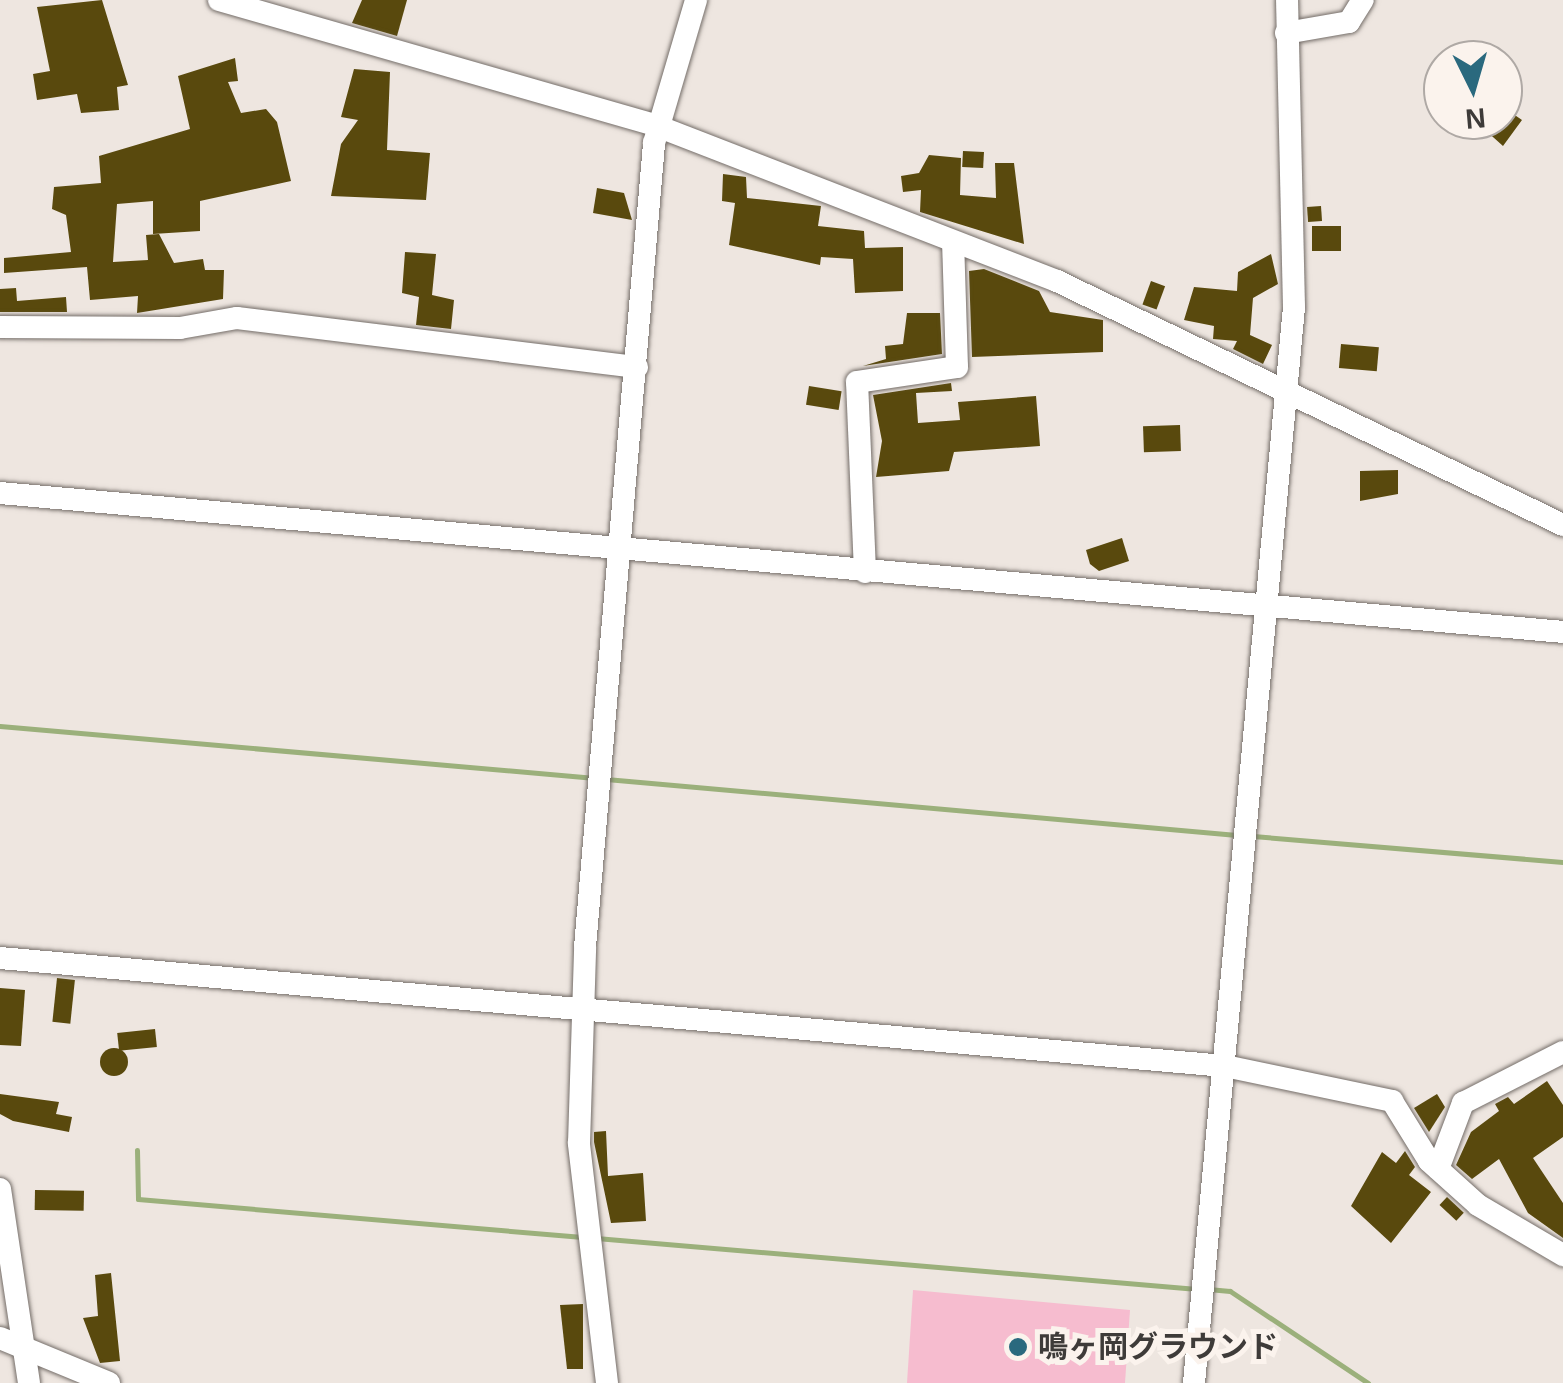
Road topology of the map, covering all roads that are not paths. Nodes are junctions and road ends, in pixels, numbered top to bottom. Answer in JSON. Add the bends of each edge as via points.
{"nodes":[{"id":1,"x":696,"y":0,"type":"edge"},
{"id":2,"x":1287,"y":0,"type":"edge"},
{"id":3,"x":1363,"y":0,"type":"edge"},
{"id":4,"x":231,"y":2,"type":"edge"},
{"id":5,"x":1286,"y":32,"type":"junction"},
{"id":6,"x":657,"y":126,"type":"junction"},
{"id":7,"x":953,"y":242,"type":"junction"},
{"id":8,"x":0,"y":327,"type":"edge"},
{"id":9,"x":638,"y":367,"type":"junction"},
{"id":10,"x":1285,"y":389,"type":"junction"},
{"id":11,"x":0,"y":493,"type":"edge"},
{"id":12,"x":1563,"y":525,"type":"edge"},
{"id":13,"x":621,"y":546,"type":"junction"},
{"id":14,"x":866,"y":572,"type":"junction"},
{"id":15,"x":1262,"y":607,"type":"junction"},
{"id":16,"x":1563,"y":632,"type":"edge"},
{"id":17,"x":0,"y":958,"type":"edge"},
{"id":18,"x":581,"y":1008,"type":"junction"},
{"id":19,"x":1563,"y":1052,"type":"edge"},
{"id":20,"x":1224,"y":1066,"type":"junction"},
{"id":21,"x":1438,"y":1169,"type":"junction"},
{"id":22,"x":0,"y":1190,"type":"edge"},
{"id":23,"x":1563,"y":1255,"type":"edge"},
{"id":24,"x":0,"y":1338,"type":"edge"},
{"id":25,"x":24,"y":1350,"type":"junction"},
{"id":26,"x":29,"y":1383,"type":"edge"},
{"id":27,"x":109,"y":1383,"type":"edge"},
{"id":28,"x":606,"y":1383,"type":"edge"},
{"id":29,"x":1194,"y":1383,"type":"edge"}],
"edges":[{"from":1,"to":6,"type":"street"},
{"from":2,"to":5,"type":"street"},
{"from":3,"to":5,"type":"street","via":[[1349,22]]},
{"from":4,"to":6,"type":"street"},
{"from":5,"to":10,"type":"street","via":[[1297,224]]},
{"from":6,"to":7,"type":"street"},
{"from":6,"to":9,"type":"street"},
{"from":7,"to":10,"type":"street","via":[[1105,300]]},
{"from":7,"to":14,"type":"street","via":[[958,368],[857,382]]},
{"from":8,"to":9,"type":"street","via":[[180,328],[237,318]]},
{"from":9,"to":13,"type":"street"},
{"from":10,"to":12,"type":"street"},
{"from":10,"to":15,"type":"street"},
{"from":11,"to":13,"type":"street"},
{"from":13,"to":14,"type":"street"},
{"from":13,"to":18,"type":"street"},
{"from":14,"to":15,"type":"street"},
{"from":15,"to":16,"type":"street"},
{"from":15,"to":20,"type":"street"},
{"from":17,"to":18,"type":"street"},
{"from":18,"to":20,"type":"street"},
{"from":18,"to":28,"type":"street","via":[[581,1176]]},
{"from":19,"to":21,"type":"street","via":[[1463,1103]]},
{"from":20,"to":21,"type":"street","via":[[1392,1101]]},
{"from":20,"to":29,"type":"street"},
{"from":21,"to":23,"type":"street","via":[[1478,1206]]},
{"from":22,"to":25,"type":"street"},
{"from":24,"to":25,"type":"street"},
{"from":25,"to":26,"type":"street"},
{"from":25,"to":27,"type":"street"}]}
